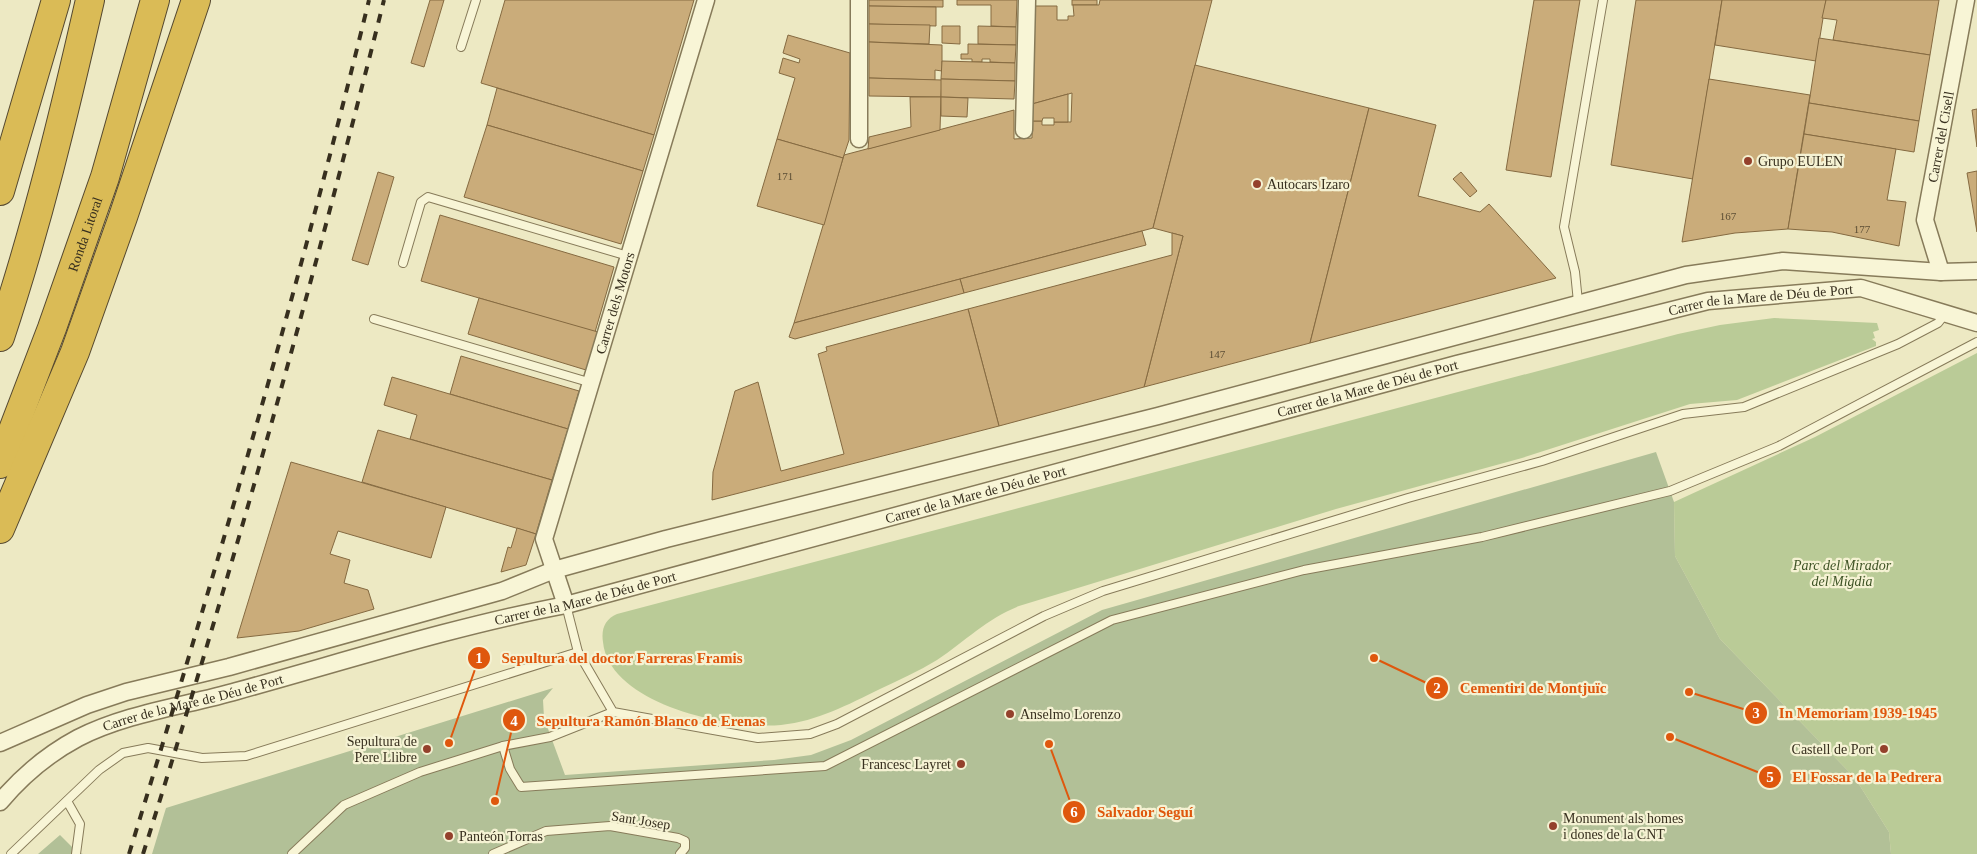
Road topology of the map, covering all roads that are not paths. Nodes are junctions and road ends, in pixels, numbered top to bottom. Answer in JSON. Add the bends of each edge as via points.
{"nodes":[{"id":1,"x":52,"y":0,"type":"edge"},
{"id":2,"x":56,"y":0,"type":"edge"},
{"id":3,"x":90,"y":0,"type":"edge"},
{"id":4,"x":156,"y":0,"type":"edge"},
{"id":5,"x":476,"y":0,"type":"edge"},
{"id":6,"x":706,"y":0,"type":"edge"},
{"id":7,"x":859,"y":0,"type":"edge"},
{"id":8,"x":1027,"y":0,"type":"edge"},
{"id":9,"x":1603,"y":0,"type":"edge"},
{"id":10,"x":1966,"y":0,"type":"edge"},
{"id":11,"x":192,"y":7,"type":"edge"},
{"id":12,"x":43,"y":41,"type":"junction"},
{"id":13,"x":461,"y":47,"type":"dead end"},
{"id":14,"x":1024,"y":130,"type":"dead end"},
{"id":15,"x":859,"y":140,"type":"dead end"},
{"id":16,"x":0,"y":191,"type":"edge"},
{"id":17,"x":628,"y":256,"type":"junction"},
{"id":18,"x":403,"y":263,"type":"dead end"},
{"id":19,"x":1977,"y":271,"type":"edge"},
{"id":20,"x":1941,"y":272,"type":"junction"},
{"id":21,"x":1578,"y":302,"type":"junction"},
{"id":22,"x":1945,"y":314,"type":"junction"},
{"id":23,"x":374,"y":319,"type":"dead end"},
{"id":24,"x":1977,"y":323,"type":"edge"},
{"id":25,"x":0,"y":337,"type":"edge"},
{"id":26,"x":1977,"y":342,"type":"edge"},
{"id":27,"x":591,"y":380,"type":"junction"},
{"id":28,"x":0,"y":464,"type":"edge"},
{"id":29,"x":0,"y":529,"type":"edge"},
{"id":30,"x":554,"y":570,"type":"junction"},
{"id":31,"x":566,"y":605,"type":"junction"},
{"id":32,"x":578,"y":652,"type":"junction"},
{"id":33,"x":613,"y":712,"type":"junction"},
{"id":34,"x":0,"y":744,"type":"edge"},
{"id":35,"x":503,"y":746,"type":"junction"},
{"id":36,"x":67,"y":801,"type":"junction"},
{"id":37,"x":0,"y":802,"type":"edge"},
{"id":38,"x":11,"y":854,"type":"edge"},
{"id":39,"x":76,"y":854,"type":"edge"},
{"id":40,"x":292,"y":854,"type":"edge"},
{"id":41,"x":493,"y":854,"type":"edge"},
{"id":42,"x":680,"y":854,"type":"edge"}],
"edges":[{"from":1,"to":12,"type":"highway"},
{"from":2,"to":12,"type":"highway"},
{"from":3,"to":25,"type":"highway","via":[[42,200]]},
{"from":4,"to":28,"type":"highway","name":"Ronda Litoral","via":[[105,177]]},
{"from":5,"to":13,"type":"lane"},
{"from":6,"to":17,"type":"street","name":"Carrer dels Motors"},
{"from":7,"to":15,"type":"street"},
{"from":8,"to":14,"type":"street"},
{"from":9,"to":21,"type":"lane","via":[[1564,227],[1575,272]]},
{"from":10,"to":20,"type":"street","name":"Carrer del Cisell","via":[[1925,220]]},
{"from":11,"to":29,"type":"highway","via":[[124,217],[75,352]]},
{"from":12,"to":16,"type":"highway"},
{"from":17,"to":18,"type":"lane","via":[[428,197],[421,202]]},
{"from":17,"to":27,"type":"street","name":"Carrer dels Motors"},
{"from":19,"to":20,"type":"street","name":"Carrer de la Mare de Déu de Port"},
{"from":20,"to":21,"type":"street","name":"Carrer de la Mare de Déu de Port","via":[[1783,261],[1686,274]]},
{"from":21,"to":30,"type":"street","name":"Carrer de la Mare de Déu de Port","via":[[1168,413]]},
{"from":22,"to":24,"type":"street","name":"Carrer de la Mare de Déu de Port"},
{"from":22,"to":31,"type":"street","name":"Carrer de la Mare de Déu de Port","via":[[1861,288],[1708,301],[1457,364]]},
{"from":22,"to":33,"type":"lane","via":[[1938,323],[1898,344],[1744,407],[1683,414],[1542,461],[1408,498],[1103,592],[1044,616],[837,724],[810,734],[758,738]]},
{"from":23,"to":27,"type":"lane"},
{"from":26,"to":35,"type":"lane","via":[[1779,446],[1670,491],[1482,537],[1304,570],[1112,620],[825,766],[521,787]]},
{"from":27,"to":30,"type":"street","name":"Carrer dels Motors","via":[[544,539]]},
{"from":30,"to":31,"type":"street","name":"Carrer dels Motors"},
{"from":30,"to":34,"type":"street","name":"Carrer de la Mare de Déu de Port","via":[[502,591],[86,705]]},
{"from":31,"to":32,"type":"lane"},
{"from":31,"to":37,"type":"street","name":"Carrer de la Mare de Déu de Port","via":[[510,616],[97,729],[56,751],[26,774]]},
{"from":32,"to":33,"type":"lane"},
{"from":32,"to":36,"type":"lane","via":[[246,756],[202,758],[148,748],[123,752]]},
{"from":33,"to":35,"type":"lane","via":[[550,737]]},
{"from":35,"to":40,"type":"lane","via":[[420,772],[344,805]]},
{"from":36,"to":38,"type":"lane"},
{"from":36,"to":39,"type":"lane","via":[[80,824]]},
{"from":41,"to":42,"type":"lane","name":"Sant Josep","via":[[546,831],[610,826],[678,838],[684,841],[685,848]]}]}
